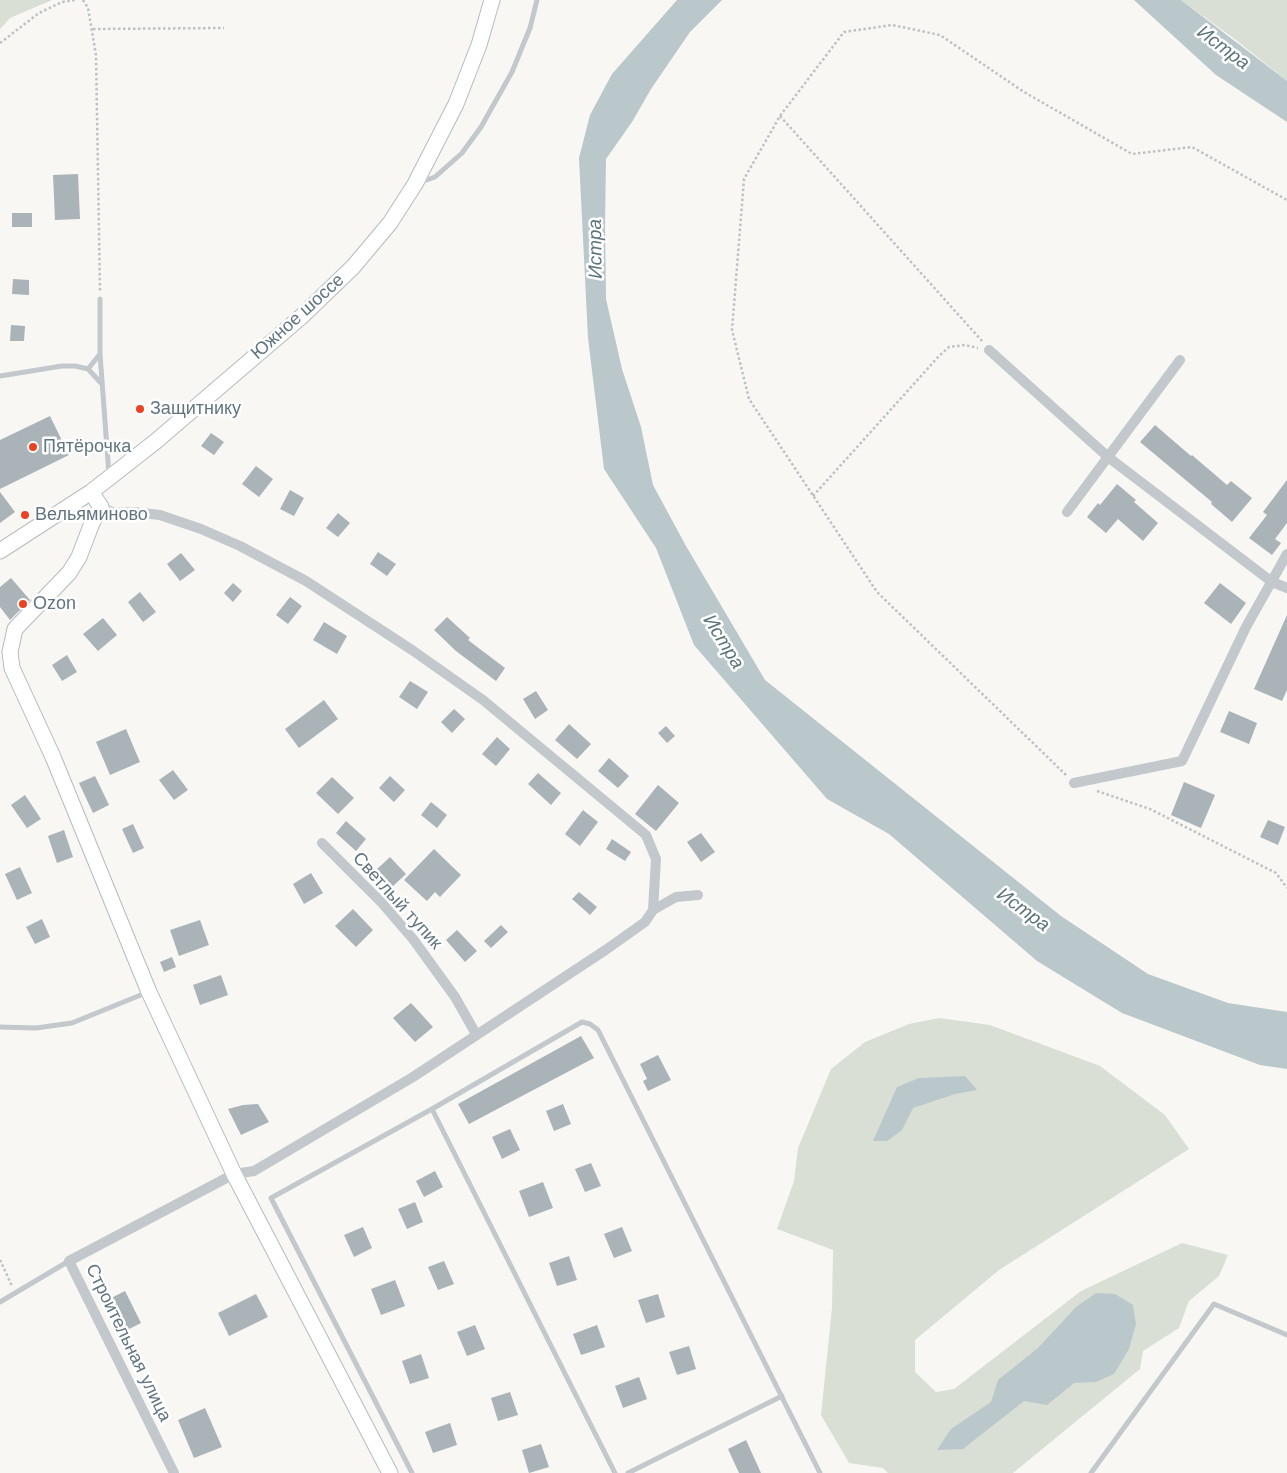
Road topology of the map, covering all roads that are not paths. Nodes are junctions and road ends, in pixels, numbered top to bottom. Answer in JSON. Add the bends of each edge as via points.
{"nodes":[{"id":1,"x":492,"y":0,"type":"edge"},
{"id":2,"x":536,"y":0,"type":"edge"},
{"id":3,"x":415,"y":184,"type":"junction"},
{"id":4,"x":100,"y":299,"type":"road end"},
{"id":5,"x":989,"y":350,"type":"road end"},
{"id":6,"x":100,"y":354,"type":"junction"},
{"id":7,"x":1180,"y":360,"type":"dead end"},
{"id":8,"x":88,"y":369,"type":"junction"},
{"id":9,"x":0,"y":376,"type":"edge"},
{"id":10,"x":102,"y":384,"type":"junction"},
{"id":11,"x":1108,"y":457,"type":"junction"},
{"id":12,"x":110,"y":478,"type":"junction"},
{"id":13,"x":91,"y":492,"type":"junction"},
{"id":14,"x":101,"y":507,"type":"junction"},
{"id":15,"x":1067,"y":512,"type":"dead end"},
{"id":16,"x":0,"y":551,"type":"edge"},
{"id":17,"x":1287,"y":554,"type":"edge"},
{"id":18,"x":1272,"y":582,"type":"junction"},
{"id":19,"x":1287,"y":588,"type":"edge"},
{"id":20,"x":1074,"y":783,"type":"road end"},
{"id":21,"x":322,"y":843,"type":"dead end"},
{"id":22,"x":698,"y":895,"type":"dead end"},
{"id":23,"x":653,"y":910,"type":"junction"},
{"id":24,"x":149,"y":992,"type":"junction"},
{"id":25,"x":0,"y":1027,"type":"edge"},
{"id":26,"x":476,"y":1034,"type":"junction"},
{"id":27,"x":432,"y":1109,"type":"junction"},
{"id":28,"x":234,"y":1174,"type":"junction"},
{"id":29,"x":69,"y":1261,"type":"junction"},
{"id":30,"x":0,"y":1302,"type":"edge"},
{"id":31,"x":1287,"y":1335,"type":"edge"},
{"id":32,"x":782,"y":1396,"type":"junction"},
{"id":33,"x":174,"y":1473,"type":"edge"},
{"id":34,"x":390,"y":1473,"type":"edge"},
{"id":35,"x":412,"y":1473,"type":"edge"},
{"id":36,"x":615,"y":1473,"type":"edge"},
{"id":37,"x":628,"y":1473,"type":"edge"},
{"id":38,"x":820,"y":1473,"type":"edge"},
{"id":39,"x":1090,"y":1473,"type":"edge"}],
"edges":[{"from":1,"to":3,"type":"street","name":"Южное шоссе","via":[[456,104]]},
{"from":2,"to":3,"type":"lane","via":[[530,28],[512,72],[480,127],[462,153],[435,176]]},
{"from":3,"to":12,"type":"street","name":"Южное шоссе","via":[[390,223],[353,267],[301,317]]},
{"from":4,"to":6,"type":"lane"},
{"from":5,"to":11,"type":"street"},
{"from":6,"to":8,"type":"lane"},
{"from":6,"to":10,"type":"lane"},
{"from":7,"to":11,"type":"street"},
{"from":8,"to":9,"type":"lane","via":[[62,366]]},
{"from":8,"to":10,"type":"lane"},
{"from":10,"to":12,"type":"lane"},
{"from":11,"to":15,"type":"street"},
{"from":11,"to":18,"type":"street"},
{"from":12,"to":13,"type":"street","name":"Южное шоссе"},
{"from":13,"to":14,"type":"street"},
{"from":13,"to":16,"type":"street","name":"Южное шоссе"},
{"from":14,"to":23,"type":"street","via":[[115,513],[160,515],[240,546],[306,581],[483,700],[646,835],[656,859]]},
{"from":14,"to":24,"type":"street","via":[[69,573],[15,629],[10,652],[12,668],[53,757]]},
{"from":17,"to":18,"type":"street"},
{"from":18,"to":19,"type":"street"},
{"from":18,"to":20,"type":"street","via":[[1246,627],[1182,761]]},
{"from":21,"to":26,"type":"street","name":"Светлый тупик","via":[[414,939]]},
{"from":22,"to":23,"type":"street","name":"Строительная улица","via":[[676,897]]},
{"from":23,"to":26,"type":"street","name":"Строительная улица","via":[[645,922],[630,933]]},
{"from":24,"to":25,"type":"lane","via":[[72,1023],[36,1028]]},
{"from":24,"to":28,"type":"street"},
{"from":26,"to":28,"type":"street","name":"Строительная улица","via":[[413,1077],[254,1171]]},
{"from":27,"to":32,"type":"lane","via":[[582,1022],[598,1030]]},
{"from":27,"to":35,"type":"lane","via":[[271,1198]]},
{"from":27,"to":36,"type":"lane"},
{"from":28,"to":29,"type":"street","name":"Строительная улица"},
{"from":28,"to":34,"type":"street"},
{"from":29,"to":30,"type":"lane"},
{"from":29,"to":33,"type":"street","name":"Строительная улица"},
{"from":31,"to":39,"type":"lane","via":[[1214,1304]]},
{"from":32,"to":37,"type":"lane"},
{"from":32,"to":38,"type":"lane"}]}
